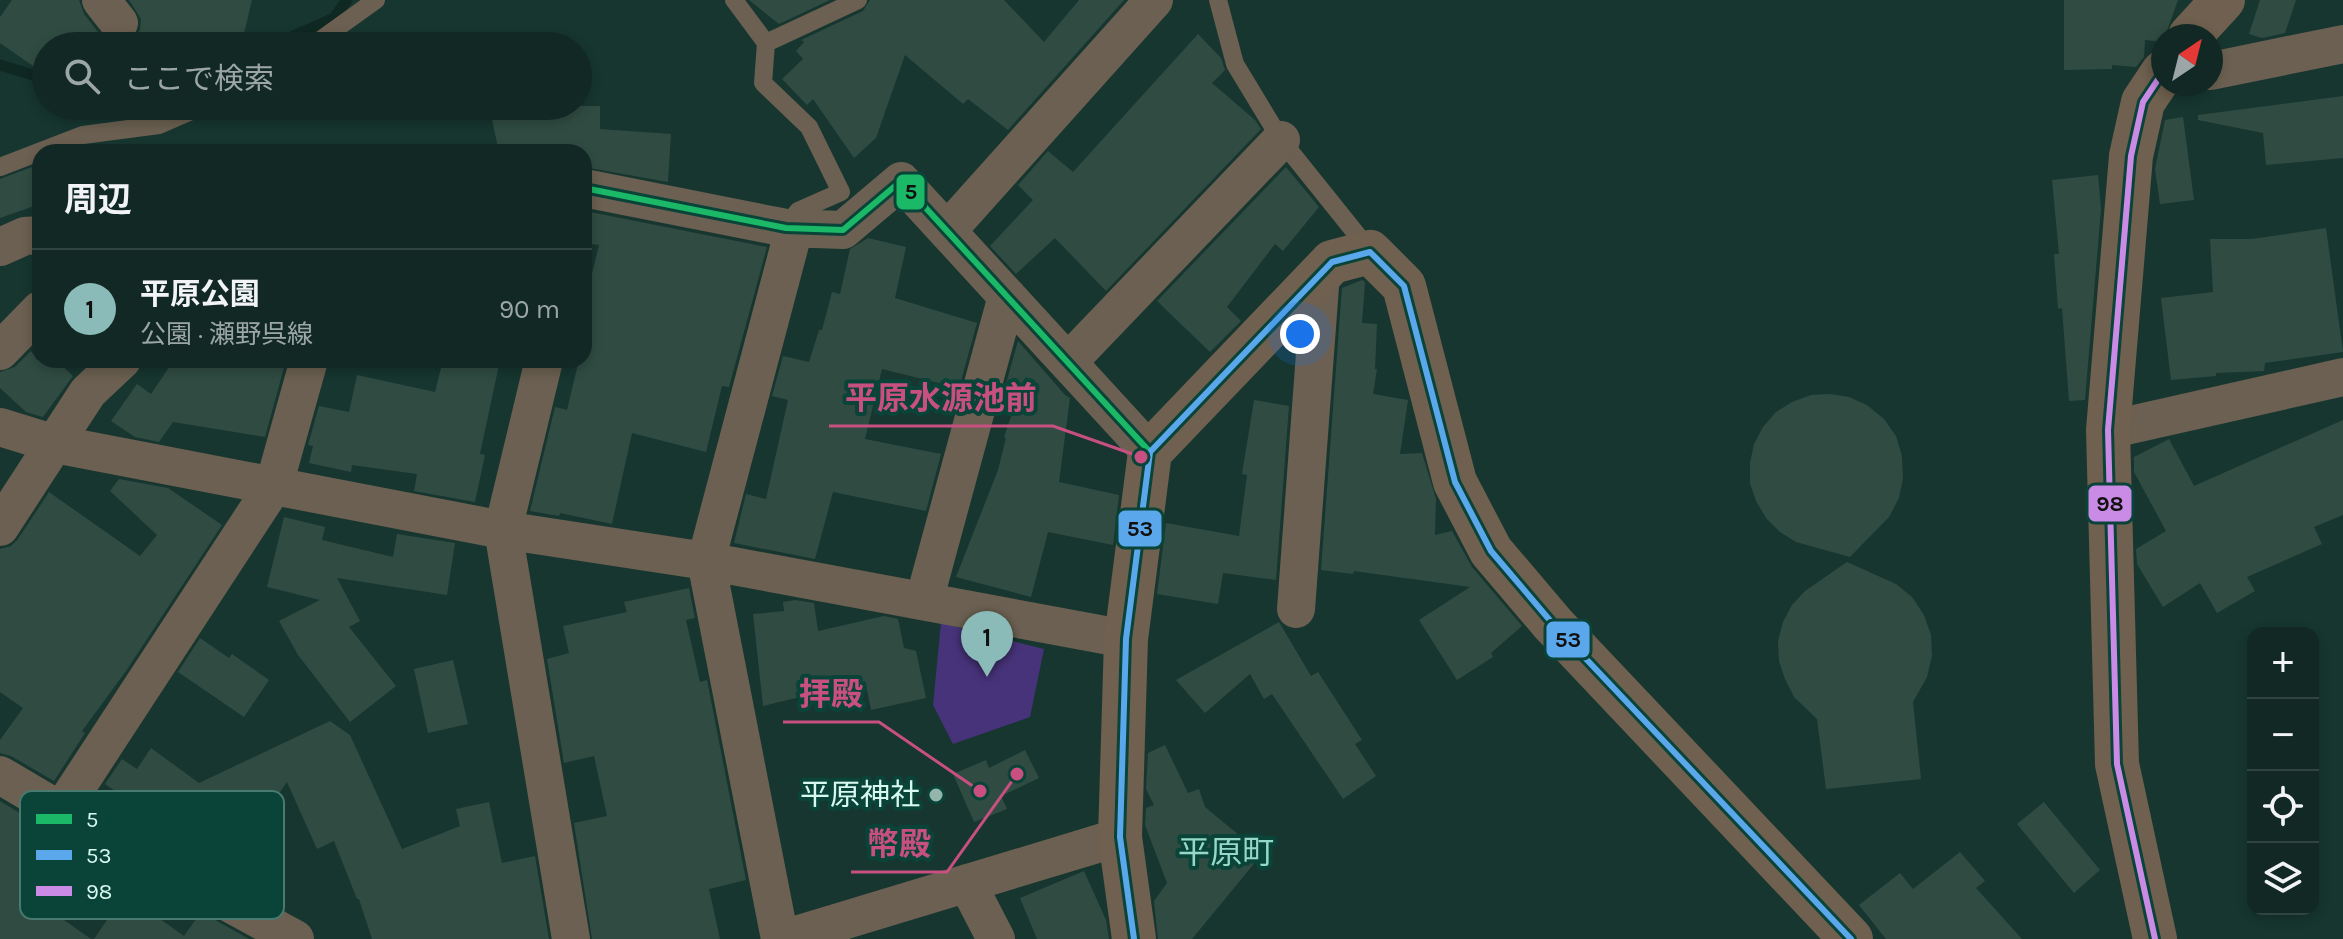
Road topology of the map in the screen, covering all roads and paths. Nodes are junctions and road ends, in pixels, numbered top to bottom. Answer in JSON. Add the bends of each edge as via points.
{"nodes":[{"id":1,"x":376,"y":0,"type":"edge"},
{"id":2,"x":734,"y":0,"type":"edge"},
{"id":3,"x":858,"y":0,"type":"edge"},
{"id":4,"x":1154,"y":0,"type":"edge"},
{"id":5,"x":1218,"y":0,"type":"edge"},
{"id":6,"x":2223,"y":0,"type":"edge"},
{"id":7,"x":2201,"y":24,"type":"edge"},
{"id":8,"x":331,"y":32,"type":"edge"},
{"id":9,"x":766,"y":43,"type":"junction"},
{"id":10,"x":2343,"y":44,"type":"edge"},
{"id":11,"x":2223,"y":69,"type":"edge"},
{"id":12,"x":2151,"y":92,"type":"edge"},
{"id":13,"x":171,"y":120,"type":"edge"},
{"id":14,"x":1281,"y":140,"type":"junction"},
{"id":15,"x":60,"y":144,"type":"edge"},
{"id":16,"x":32,"y":155,"type":"edge"},
{"id":17,"x":0,"y":167,"type":"edge"},
{"id":18,"x":592,"y":191,"type":"edge"},
{"id":19,"x":790,"y":228,"type":"junction"},
{"id":20,"x":947,"y":231,"type":"junction"},
{"id":21,"x":32,"y":236,"type":"edge"},
{"id":22,"x":0,"y":247,"type":"edge"},
{"id":23,"x":1370,"y":252,"type":"junction"},
{"id":24,"x":1321,"y":273,"type":"junction"},
{"id":25,"x":1007,"y":296,"type":"junction"},
{"id":26,"x":32,"y":318,"type":"edge"},
{"id":27,"x":0,"y":351,"type":"edge"},
{"id":28,"x":1068,"y":362,"type":"junction"},
{"id":29,"x":114,"y":368,"type":"edge"},
{"id":30,"x":307,"y":368,"type":"edge"},
{"id":31,"x":542,"y":368,"type":"edge"},
{"id":32,"x":2343,"y":377,"type":"edge"},
{"id":33,"x":0,"y":427,"type":"edge"},
{"id":34,"x":2108,"y":430,"type":"junction"},
{"id":35,"x":55,"y":444,"type":"junction"},
{"id":36,"x":1150,"y":452,"type":"junction"},
{"id":37,"x":274,"y":485,"type":"junction"},
{"id":38,"x":0,"y":527,"type":"edge"},
{"id":39,"x":503,"y":530,"type":"junction"},
{"id":40,"x":706,"y":561,"type":"junction"},
{"id":41,"x":924,"y":601,"type":"junction"},
{"id":42,"x":1296,"y":609,"type":"dead end"},
{"id":43,"x":1126,"y":639,"type":"junction"},
{"id":44,"x":0,"y":775,"type":"edge"},
{"id":45,"x":27,"y":791,"type":"edge"},
{"id":46,"x":74,"y":791,"type":"edge"},
{"id":47,"x":1120,"y":837,"type":"junction"},
{"id":48,"x":967,"y":883,"type":"junction"},
{"id":49,"x":258,"y":919,"type":"edge"},
{"id":50,"x":295,"y":939,"type":"edge"},
{"id":51,"x":571,"y":939,"type":"edge"},
{"id":52,"x":781,"y":939,"type":"edge"},
{"id":53,"x":996,"y":939,"type":"edge"},
{"id":54,"x":1134,"y":939,"type":"edge"},
{"id":55,"x":1851,"y":939,"type":"edge"},
{"id":56,"x":2155,"y":939,"type":"edge"}],
"edges":[{"from":1,"to":8,"type":"lane"},
{"from":2,"to":9,"type":"lane"},
{"from":3,"to":9,"type":"lane"},
{"from":4,"to":20,"type":"street"},
{"from":5,"to":14,"type":"lane","via":[[1235,64]]},
{"from":6,"to":7,"type":"main road"},
{"from":9,"to":19,"type":"lane","via":[[763,83],[809,127],[841,192],[798,211]]},
{"from":10,"to":11,"type":"street"},
{"from":12,"to":34,"type":"main road","via":[[2143,102],[2131,156]]},
{"from":13,"to":15,"type":"lane"},
{"from":14,"to":23,"type":"lane"},
{"from":14,"to":28,"type":"street"},
{"from":16,"to":17,"type":"lane"},
{"from":18,"to":19,"type":"street"},
{"from":19,"to":20,"type":"street","via":[[843,230],[901,181]]},
{"from":19,"to":40,"type":"street"},
{"from":20,"to":25,"type":"street"},
{"from":21,"to":22,"type":"street"},
{"from":23,"to":24,"type":"main road","via":[[1332,262]]},
{"from":23,"to":55,"type":"main road","via":[[1404,286],[1455,482],[1491,551],[1553,624]]},
{"from":24,"to":36,"type":"main road"},
{"from":24,"to":42,"type":"street"},
{"from":25,"to":28,"type":"street"},
{"from":25,"to":41,"type":"street"},
{"from":26,"to":27,"type":"street"},
{"from":28,"to":36,"type":"street"},
{"from":29,"to":35,"type":"street","via":[[88,392]]},
{"from":30,"to":37,"type":"street"},
{"from":31,"to":39,"type":"street"},
{"from":32,"to":34,"type":"street"},
{"from":33,"to":35,"type":"street"},
{"from":34,"to":56,"type":"main road","via":[[2117,764]]},
{"from":35,"to":37,"type":"street"},
{"from":35,"to":38,"type":"street"},
{"from":36,"to":43,"type":"main road"},
{"from":37,"to":39,"type":"street"},
{"from":37,"to":46,"type":"street"},
{"from":39,"to":40,"type":"street"},
{"from":39,"to":51,"type":"street"},
{"from":40,"to":41,"type":"street"},
{"from":40,"to":52,"type":"street"},
{"from":41,"to":43,"type":"street"},
{"from":43,"to":47,"type":"main road"},
{"from":44,"to":45,"type":"street"},
{"from":47,"to":48,"type":"street"},
{"from":47,"to":54,"type":"main road"},
{"from":48,"to":52,"type":"street"},
{"from":48,"to":53,"type":"street"},
{"from":49,"to":50,"type":"street"}]}
